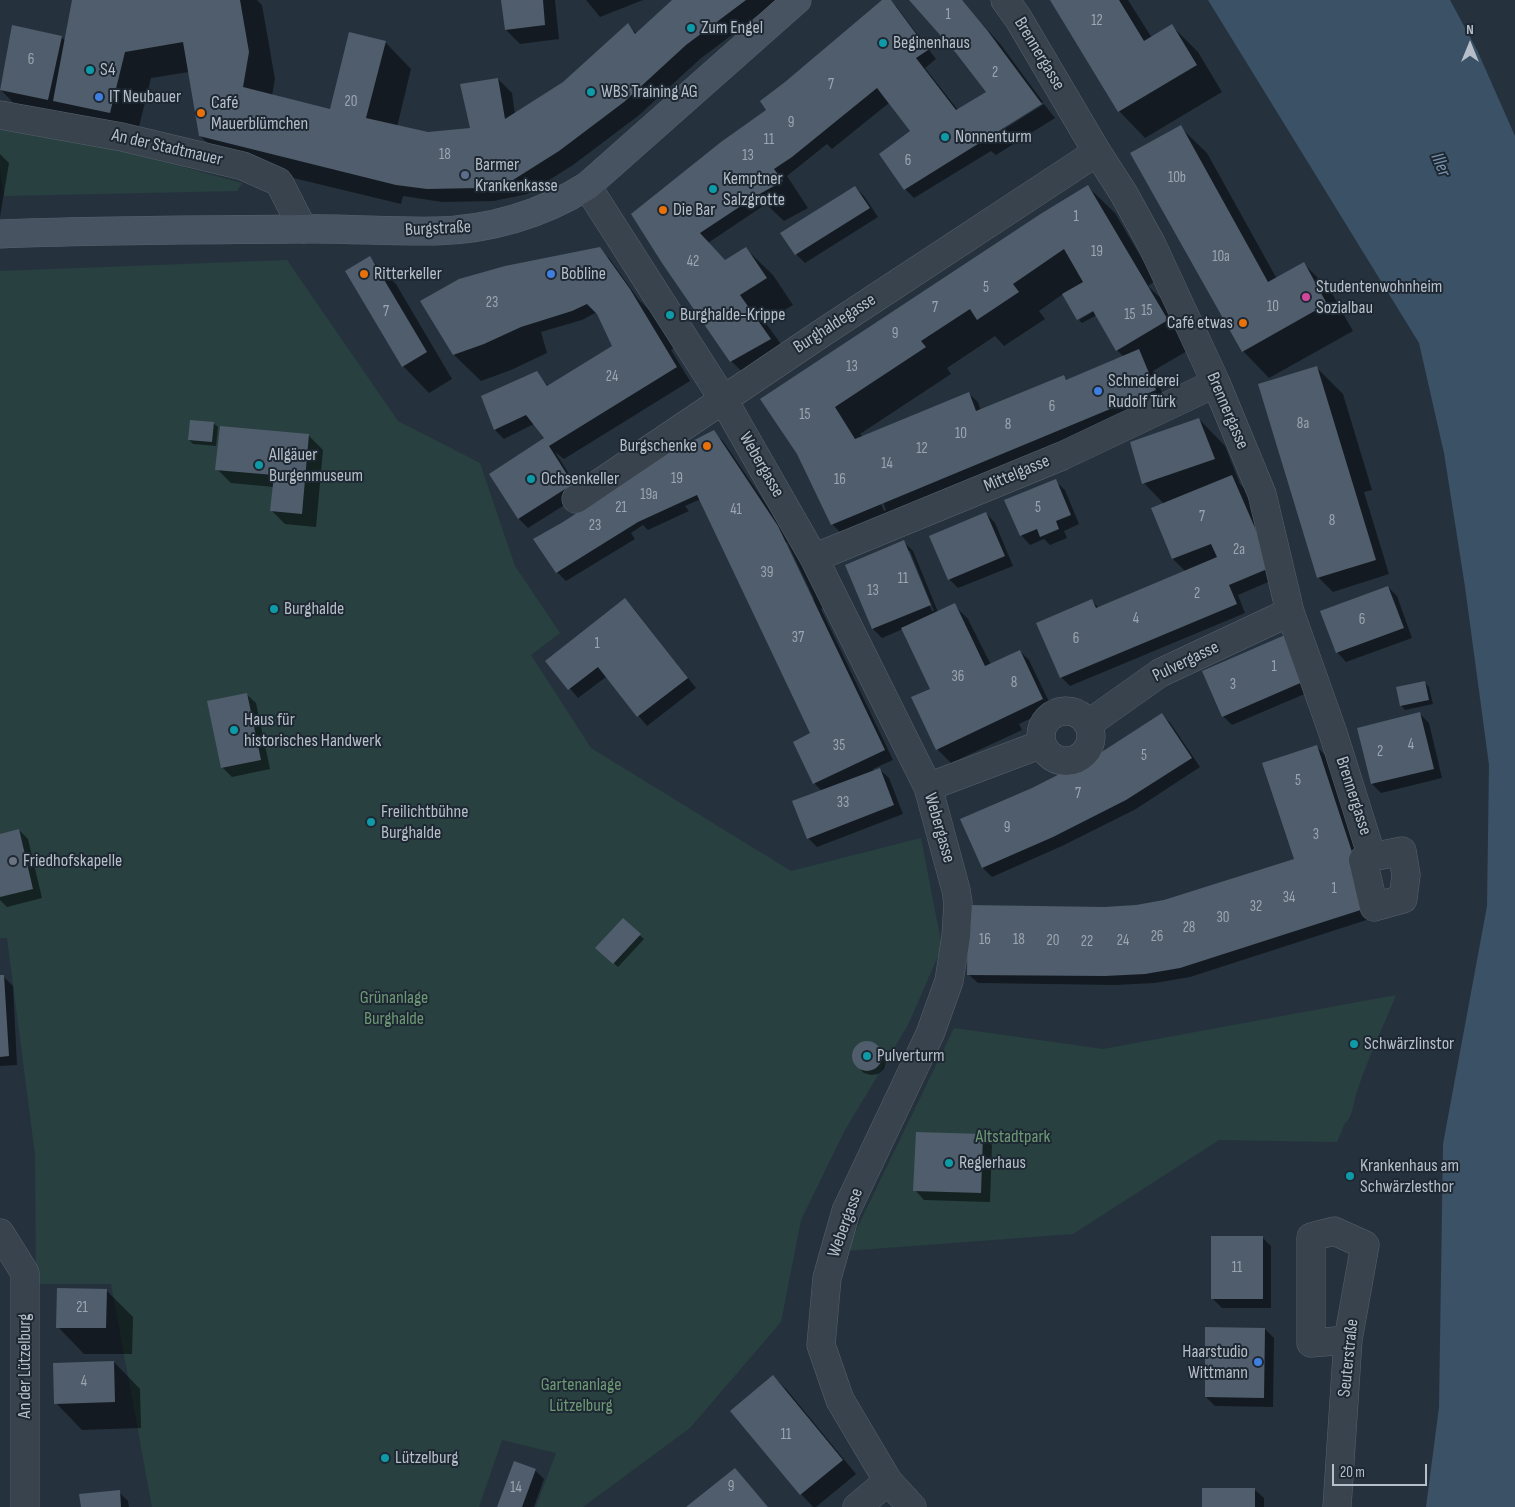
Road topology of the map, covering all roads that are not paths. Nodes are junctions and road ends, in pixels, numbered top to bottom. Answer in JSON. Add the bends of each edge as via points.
{"nodes":[{"id":1,"x":797,"y":0,"type":"edge"},
{"id":2,"x":1005,"y":0,"type":"edge"},
{"id":3,"x":0,"y":115,"type":"edge"},
{"id":4,"x":1097,"y":152,"type":"junction"},
{"id":5,"x":587,"y":186,"type":"junction"},
{"id":6,"x":303,"y":229,"type":"junction"},
{"id":7,"x":0,"y":234,"type":"edge"},
{"id":8,"x":1216,"y":383,"type":"junction"},
{"id":9,"x":724,"y":399,"type":"junction"},
{"id":10,"x":576,"y":499,"type":"dead end"},
{"id":11,"x":814,"y":558,"type":"junction"},
{"id":12,"x":1290,"y":612,"type":"junction"},
{"id":13,"x":1088,"y":724,"type":"junction"},
{"id":14,"x":1042,"y":744,"type":"junction"},
{"id":15,"x":928,"y":786,"type":"junction"},
{"id":16,"x":1372,"y":857,"type":"dead end"},
{"id":17,"x":0,"y":1233,"type":"edge"},
{"id":18,"x":1348,"y":1340,"type":"junction"},
{"id":19,"x":888,"y":1481,"type":"junction"},
{"id":20,"x":26,"y":1507,"type":"edge"},
{"id":21,"x":857,"y":1507,"type":"edge"},
{"id":22,"x":912,"y":1507,"type":"edge"},
{"id":23,"x":1337,"y":1507,"type":"edge"}],
"edges":[{"from":1,"to":5,"type":"street","name":"Burgstraße"},
{"from":2,"to":4,"type":"street","name":"Brennergasse"},
{"from":3,"to":6,"type":"street","name":"An der Stadtmauer","via":[[122,137],[243,166],[278,182]]},
{"from":4,"to":8,"type":"street","name":"Brennergasse","via":[[1152,245]]},
{"from":4,"to":9,"type":"street","name":"Burghaldegasse"},
{"from":5,"to":6,"type":"street","name":"Burgstraße","via":[[567,199],[484,226],[438,231]]},
{"from":5,"to":9,"type":"street","name":"Webergasse"},
{"from":6,"to":7,"type":"street","name":"Burgstraße"},
{"from":8,"to":11,"type":"street","name":"Mittelgasse","via":[[1062,456]]},
{"from":8,"to":12,"type":"street","name":"Brennergasse","via":[[1262,494]]},
{"from":9,"to":10,"type":"street","name":"Burghaldegasse"},
{"from":9,"to":11,"type":"street","name":"Webergasse"},
{"from":11,"to":15,"type":"street","name":"Webergasse"},
{"from":12,"to":13,"type":"street","name":"Pulvergasse","via":[[1160,673]]},
{"from":12,"to":16,"type":"street","name":"Brennergasse"},
{"from":13,"to":14,"type":"street","via":[[1071,711],[1057,712],[1050,716],[1042,729]]},
{"from":13,"to":14,"type":"street","via":[[1090,740],[1083,754],[1076,759],[1052,757]]},
{"from":14,"to":15,"type":"street"},
{"from":15,"to":19,"type":"street","name":"Webergasse","via":[[958,902],[949,980],[930,1034],[846,1211],[827,1278],[821,1345],[840,1400]]},
{"from":17,"to":20,"type":"street","name":"An der Lützelburg","via":[[25,1273]]},
{"from":18,"to":18,"type":"street","name":"Seuterstraße","via":[[1365,1245],[1334,1231],[1311,1237],[1311,1343]]},
{"from":18,"to":23,"type":"street","name":"Seuterstraße"},
{"from":19,"to":21,"type":"street"},
{"from":19,"to":22,"type":"street","name":"Webergasse"}]}
